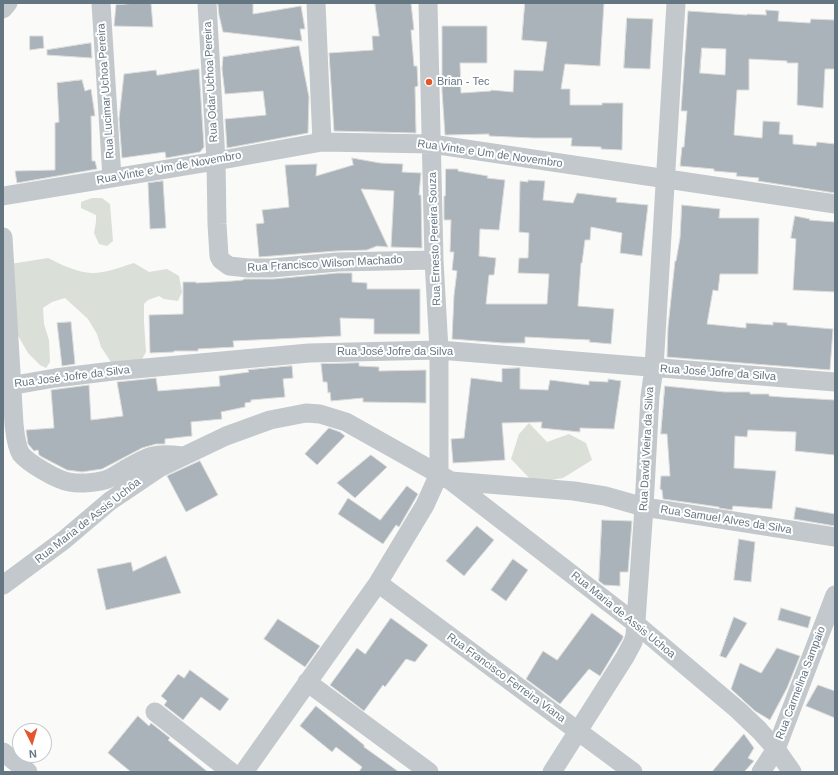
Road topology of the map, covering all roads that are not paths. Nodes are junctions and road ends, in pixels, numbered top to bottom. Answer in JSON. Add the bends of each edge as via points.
{"nodes":[{"id":1,"x":8,"y":3,"type":"edge"},
{"id":2,"x":101,"y":3,"type":"edge"},
{"id":3,"x":207,"y":3,"type":"edge"},
{"id":4,"x":316,"y":3,"type":"edge"},
{"id":5,"x":428,"y":3,"type":"edge"},
{"id":6,"x":676,"y":3,"type":"edge"},
{"id":7,"x":3,"y":9,"type":"edge"},
{"id":8,"x":322,"y":142,"type":"junction"},
{"id":9,"x":432,"y":144,"type":"junction"},
{"id":10,"x":216,"y":161,"type":"junction"},
{"id":11,"x":112,"y":178,"type":"junction"},
{"id":12,"x":665,"y":179,"type":"junction"},
{"id":13,"x":3,"y":196,"type":"edge"},
{"id":14,"x":835,"y":204,"type":"edge"},
{"id":15,"x":3,"y":237,"type":"edge"},
{"id":16,"x":434,"y":260,"type":"junction"},
{"id":17,"x":439,"y":350,"type":"junction"},
{"id":18,"x":654,"y":368,"type":"junction"},
{"id":19,"x":835,"y":382,"type":"edge"},
{"id":20,"x":7,"y":386,"type":"edge"},
{"id":21,"x":9,"y":429,"type":"edge"},
{"id":22,"x":3,"y":447,"type":"edge"},
{"id":23,"x":21,"y":454,"type":"junction"},
{"id":24,"x":183,"y":456,"type":"junction"},
{"id":25,"x":445,"y":477,"type":"junction"},
{"id":26,"x":644,"y":507,"type":"junction"},
{"id":27,"x":835,"y":537,"type":"edge"},
{"id":28,"x":378,"y":583,"type":"junction"},
{"id":29,"x":3,"y":585,"type":"edge"},
{"id":30,"x":835,"y":595,"type":"edge"},
{"id":31,"x":635,"y":623,"type":"junction"},
{"id":32,"x":307,"y":682,"type":"junction"},
{"id":33,"x":155,"y":712,"type":"dead end"},
{"id":34,"x":578,"y":731,"type":"junction"},
{"id":35,"x":776,"y":749,"type":"junction"},
{"id":36,"x":3,"y":752,"type":"edge"},
{"id":37,"x":28,"y":772,"type":"edge"},
{"id":38,"x":231,"y":772,"type":"edge"},
{"id":39,"x":244,"y":772,"type":"edge"},
{"id":40,"x":429,"y":772,"type":"edge"},
{"id":41,"x":552,"y":772,"type":"edge"},
{"id":42,"x":633,"y":772,"type":"edge"},
{"id":43,"x":761,"y":772,"type":"edge"},
{"id":44,"x":792,"y":772,"type":"edge"}],
"edges":[{"from":1,"to":7,"type":"street"},
{"from":2,"to":11,"type":"street","name":"Rua Lucimar Uchoa Pereira"},
{"from":3,"to":10,"type":"street","name":"Rua Odar Uchoa Pereira"},
{"from":4,"to":8,"type":"street"},
{"from":5,"to":9,"type":"street","name":"Rua Ernesto Pereira Souza"},
{"from":6,"to":12,"type":"street","name":"Rua David Vieira da Silva"},
{"from":8,"to":9,"type":"street","name":"Rua Vinte e Um de Novembro"},
{"from":8,"to":10,"type":"street","name":"Rua Vinte e Um de Novembro"},
{"from":9,"to":12,"type":"street","name":"Rua Vinte e Um de Novembro"},
{"from":9,"to":16,"type":"street","name":"Rua Ernesto Pereira Souza"},
{"from":10,"to":11,"type":"street","name":"Rua Vinte e Um de Novembro"},
{"from":10,"to":16,"type":"street","name":"Rua Francisco Wilson Machado","via":[[219,256],[229,266],[272,268],[337,262]]},
{"from":11,"to":13,"type":"street","name":"Rua Vinte e Um de Novembro"},
{"from":12,"to":14,"type":"street","name":"Rua Vinte e Um de Novembro"},
{"from":12,"to":18,"type":"street","name":"Rua David Vieira da Silva"},
{"from":15,"to":20,"type":"street"},
{"from":16,"to":17,"type":"street","name":"Rua Ernesto Pereira Souza"},
{"from":17,"to":18,"type":"street","name":"Rua José Jofre da Silva"},
{"from":17,"to":20,"type":"street","name":"Rua José Jofre da Silva","via":[[309,353],[113,371]]},
{"from":17,"to":25,"type":"street","name":"Rua Ernesto Pereira Souza"},
{"from":18,"to":19,"type":"street","name":"Rua José Jofre da Silva"},
{"from":18,"to":26,"type":"street","name":"Rua David Vieira da Silva"},
{"from":20,"to":21,"type":"street"},
{"from":21,"to":23,"type":"street","via":[[17,440]]},
{"from":22,"to":23,"type":"street"},
{"from":23,"to":24,"type":"street","via":[[39,468],[74,482],[107,480],[154,455]]},
{"from":24,"to":25,"type":"street","name":"Rua Maria de Assis Uchôa","via":[[226,436],[270,420],[306,413],[320,414],[346,422]]},
{"from":24,"to":29,"type":"street","name":"Rua Maria de Assis Uchôa","via":[[125,490]]},
{"from":25,"to":26,"type":"street","name":"Rua Samuel Alves da Silva","via":[[574,491],[605,496]]},
{"from":25,"to":28,"type":"street"},
{"from":25,"to":31,"type":"street","name":"Rua Maria de Assis Uchoa"},
{"from":26,"to":27,"type":"street","name":"Rua Samuel Alves da Silva"},
{"from":26,"to":31,"type":"street","name":"Rua David Vieira da Silva"},
{"from":28,"to":32,"type":"street"},
{"from":28,"to":34,"type":"street","name":"Rua Francisco Ferreira Viana"},
{"from":30,"to":35,"type":"street","name":"Rua Carmelina Sampaio"},
{"from":31,"to":34,"type":"street","name":"Rua David Vieira da Silva","via":[[633,642]]},
{"from":31,"to":35,"type":"street","name":"Rua Maria de Assis Uchoa","via":[[738,710]]},
{"from":32,"to":39,"type":"street"},
{"from":32,"to":40,"type":"street"},
{"from":33,"to":38,"type":"street"},
{"from":34,"to":41,"type":"street","name":"Rua David Vieira da Silva"},
{"from":34,"to":42,"type":"street","name":"Rua Francisco Ferreira Viana"},
{"from":35,"to":43,"type":"street","name":"Rua Carmelina Sampaio"},
{"from":35,"to":44,"type":"street","name":"Rua Maria de Assis Uchoa"},
{"from":36,"to":37,"type":"street"}]}
